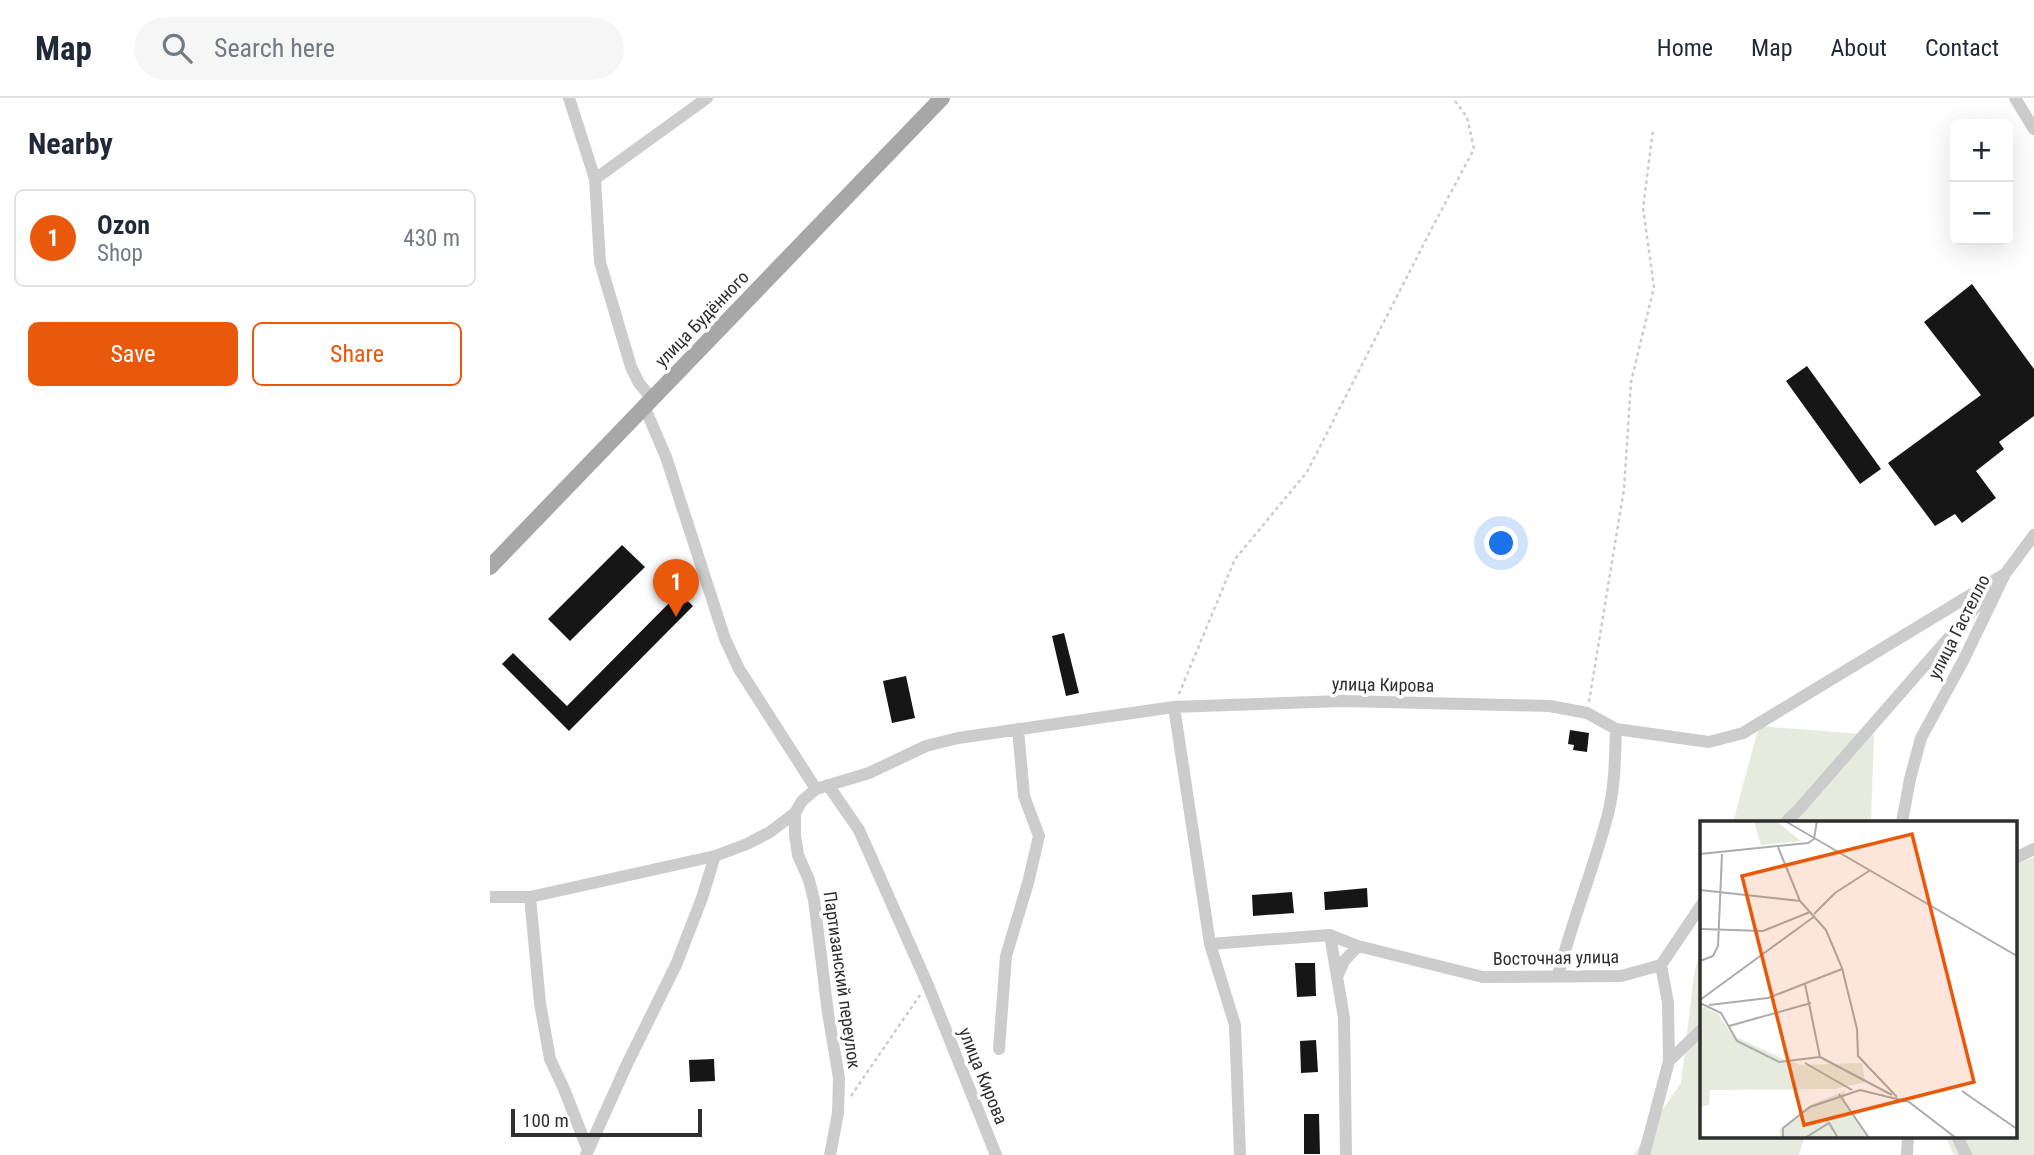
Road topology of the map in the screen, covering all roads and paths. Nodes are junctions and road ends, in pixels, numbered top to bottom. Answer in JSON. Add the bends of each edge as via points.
{"nodes":[{"id":1,"x":569,"y":98,"type":"edge"},
{"id":2,"x":707,"y":98,"type":"edge"},
{"id":3,"x":942,"y":98,"type":"edge"},
{"id":4,"x":1453,"y":98,"type":"edge"},
{"id":5,"x":2015,"y":98,"type":"edge"},
{"id":6,"x":2034,"y":129,"type":"edge"},
{"id":7,"x":1653,"y":130,"type":"dead end"},
{"id":8,"x":595,"y":178,"type":"junction"},
{"id":9,"x":649,"y":403,"type":"junction"},
{"id":10,"x":2034,"y":535,"type":"edge"},
{"id":11,"x":490,"y":567,"type":"edge"},
{"id":12,"x":2005,"y":574,"type":"junction"},
{"id":13,"x":1174,"y":706,"type":"junction"},
{"id":14,"x":1587,"y":713,"type":"junction"},
{"id":15,"x":1018,"y":729,"type":"junction"},
{"id":16,"x":1616,"y":729,"type":"junction"},
{"id":17,"x":822,"y":787,"type":"junction"},
{"id":18,"x":795,"y":813,"type":"junction"},
{"id":19,"x":1787,"y":821,"type":"edge"},
{"id":20,"x":1902,"y":821,"type":"edge"},
{"id":21,"x":2034,"y":849,"type":"edge"},
{"id":22,"x":715,"y":856,"type":"junction"},
{"id":23,"x":2016,"y":858,"type":"edge"},
{"id":24,"x":490,"y":897,"type":"edge"},
{"id":25,"x":530,"y":897,"type":"junction"},
{"id":26,"x":1700,"y":907,"type":"edge"},
{"id":27,"x":1330,"y":935,"type":"junction"},
{"id":28,"x":1210,"y":944,"type":"junction"},
{"id":29,"x":1358,"y":946,"type":"junction"},
{"id":30,"x":1661,"y":965,"type":"junction"},
{"id":31,"x":1558,"y":976,"type":"junction"},
{"id":32,"x":1337,"y":977,"type":"junction"},
{"id":33,"x":928,"y":983,"type":"junction"},
{"id":34,"x":1700,"y":1031,"type":"edge"},
{"id":35,"x":999,"y":1049,"type":"dead end"},
{"id":36,"x":1669,"y":1061,"type":"junction"},
{"id":37,"x":838,"y":1113,"type":"junction"},
{"id":38,"x":1958,"y":1138,"type":"edge"},
{"id":39,"x":587,"y":1153,"type":"edge"},
{"id":40,"x":830,"y":1155,"type":"edge"},
{"id":41,"x":996,"y":1155,"type":"edge"},
{"id":42,"x":1240,"y":1155,"type":"edge"},
{"id":43,"x":1346,"y":1155,"type":"edge"},
{"id":44,"x":1644,"y":1155,"type":"edge"},
{"id":45,"x":1966,"y":1155,"type":"edge"}],
"edges":[{"from":1,"to":8,"type":"street"},
{"from":2,"to":8,"type":"street"},
{"from":3,"to":9,"type":"main road","name":"улица Будённого"},
{"from":4,"to":13,"type":"path","via":[[1467,117],[1474,149],[1307,472],[1235,559]]},
{"from":5,"to":6,"type":"street"},
{"from":7,"to":14,"type":"path","via":[[1643,208],[1654,287],[1631,382],[1624,489]]},
{"from":8,"to":9,"type":"street","via":[[600,262],[631,367]]},
{"from":9,"to":11,"type":"main road","name":"улица Будённого"},
{"from":9,"to":17,"type":"street","via":[[724,639],[738,669]]},
{"from":10,"to":12,"type":"street","name":"улица Гастелло"},
{"from":12,"to":16,"type":"street","name":"улица Кирова","via":[[1743,733],[1709,741]]},
{"from":12,"to":19,"type":"street"},
{"from":12,"to":20,"type":"street","name":"улица Гастелло","via":[[1921,738]]},
{"from":13,"to":14,"type":"street","name":"улица Кирова","via":[[1343,701],[1550,706]]},
{"from":13,"to":15,"type":"street","name":"улица Кирова"},
{"from":13,"to":28,"type":"street"},
{"from":14,"to":16,"type":"street","name":"улица Кирова"},
{"from":15,"to":17,"type":"street","name":"улица Кирова","via":[[926,746],[869,773]]},
{"from":15,"to":35,"type":"street","name":"улица Кирова","via":[[1024,796],[1039,835],[1006,956]]},
{"from":16,"to":31,"type":"street","via":[[1609,808]]},
{"from":17,"to":18,"type":"street","via":[[802,801]]},
{"from":17,"to":33,"type":"street","name":"улица Кирова","via":[[859,830]]},
{"from":18,"to":22,"type":"street","via":[[770,832]]},
{"from":18,"to":37,"type":"street","name":"Партизанский переулок","via":[[798,855],[814,900],[839,1078]]},
{"from":21,"to":23,"type":"street"},
{"from":22,"to":25,"type":"street"},
{"from":22,"to":39,"type":"street","via":[[676,965]]},
{"from":24,"to":25,"type":"street"},
{"from":25,"to":39,"type":"street","via":[[550,1059]]},
{"from":26,"to":30,"type":"street"},
{"from":27,"to":28,"type":"street","name":"Восточная улица"},
{"from":27,"to":29,"type":"street","name":"Восточная улица"},
{"from":27,"to":32,"type":"street"},
{"from":28,"to":42,"type":"street","via":[[1235,1025]]},
{"from":29,"to":31,"type":"street","name":"Восточная улица","via":[[1483,977]]},
{"from":29,"to":32,"type":"street"},
{"from":30,"to":31,"type":"street","name":"Восточная улица","via":[[1621,976]]},
{"from":30,"to":36,"type":"street","via":[[1668,1003]]},
{"from":32,"to":43,"type":"street","via":[[1344,1018]]},
{"from":33,"to":37,"type":"path"},
{"from":33,"to":41,"type":"street","name":"улица Кирова"},
{"from":34,"to":36,"type":"street"},
{"from":36,"to":44,"type":"street"},
{"from":37,"to":40,"type":"street","name":"Партизанский переулок"},
{"from":38,"to":45,"type":"street"}]}
